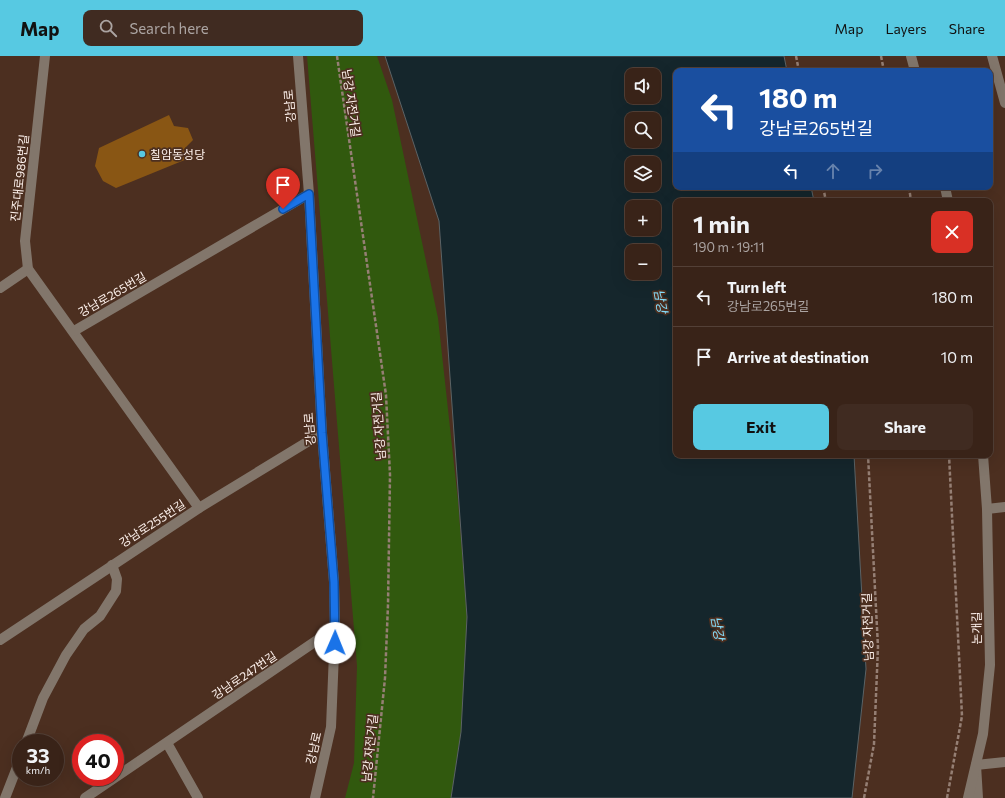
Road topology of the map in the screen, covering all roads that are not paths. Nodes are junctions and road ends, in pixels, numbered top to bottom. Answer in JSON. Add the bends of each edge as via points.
{"nodes":[{"id":1,"x":45,"y":56,"type":"edge"},
{"id":2,"x":298,"y":56,"type":"edge"},
{"id":3,"x":911,"y":56,"type":"edge"},
{"id":4,"x":992,"y":56,"type":"edge"},
{"id":5,"x":914,"y":68,"type":"edge"},
{"id":6,"x":1005,"y":103,"type":"edge"},
{"id":7,"x":309,"y":194,"type":"junction"},
{"id":8,"x":28,"y":268,"type":"junction"},
{"id":9,"x":0,"y":288,"type":"edge"},
{"id":10,"x":74,"y":331,"type":"junction"},
{"id":11,"x":322,"y":433,"type":"junction"},
{"id":12,"x":983,"y":458,"type":"edge"},
{"id":13,"x":1005,"y":507,"type":"edge"},
{"id":14,"x":199,"y":508,"type":"junction"},
{"id":15,"x":987,"y":509,"type":"junction"},
{"id":16,"x":112,"y":565,"type":"junction"},
{"id":17,"x":335,"y":628,"type":"junction"},
{"id":18,"x":0,"y":640,"type":"edge"},
{"id":19,"x":29,"y":734,"type":"edge"},
{"id":20,"x":167,"y":744,"type":"junction"},
{"id":21,"x":1005,"y":762,"type":"edge"},
{"id":22,"x":976,"y":765,"type":"junction"},
{"id":23,"x":12,"y":780,"type":"edge"},
{"id":24,"x":5,"y":798,"type":"edge"},
{"id":25,"x":85,"y":798,"type":"edge"},
{"id":26,"x":198,"y":798,"type":"edge"},
{"id":27,"x":315,"y":798,"type":"edge"},
{"id":28,"x":968,"y":798,"type":"edge"},
{"id":29,"x":978,"y":798,"type":"edge"}],
"edges":[{"from":1,"to":8,"type":"street","name":"진주대로986번길","via":[[25,241]]},
{"from":2,"to":7,"type":"street","name":"강남로"},
{"from":3,"to":5,"type":"street"},
{"from":4,"to":6,"type":"street"},
{"from":7,"to":10,"type":"street","name":"강남로265번길"},
{"from":7,"to":11,"type":"street","name":"강남로"},
{"from":8,"to":9,"type":"street"},
{"from":8,"to":10,"type":"street"},
{"from":10,"to":14,"type":"street","name":"강남로265번길"},
{"from":11,"to":14,"type":"street","name":"강남로255번길"},
{"from":11,"to":17,"type":"street","name":"강남로","via":[[334,582]]},
{"from":12,"to":15,"type":"street","name":"논개길"},
{"from":13,"to":15,"type":"street"},
{"from":14,"to":16,"type":"street","name":"강남로255번길"},
{"from":15,"to":22,"type":"street","name":"논개길","via":[[990,665],[983,734]]},
{"from":16,"to":18,"type":"street","name":"강남로255번길"},
{"from":16,"to":19,"type":"street","via":[[117,579],[116,591],[100,616],[84,629],[66,655],[43,698]]},
{"from":17,"to":20,"type":"street","name":"강남로247번길"},
{"from":17,"to":27,"type":"street","name":"강남로","via":[[331,727]]},
{"from":20,"to":25,"type":"street","name":"강남로247번길"},
{"from":20,"to":26,"type":"street"},
{"from":21,"to":22,"type":"street"},
{"from":22,"to":28,"type":"street","name":"논개길"},
{"from":22,"to":29,"type":"street"},
{"from":23,"to":24,"type":"street"}]}
